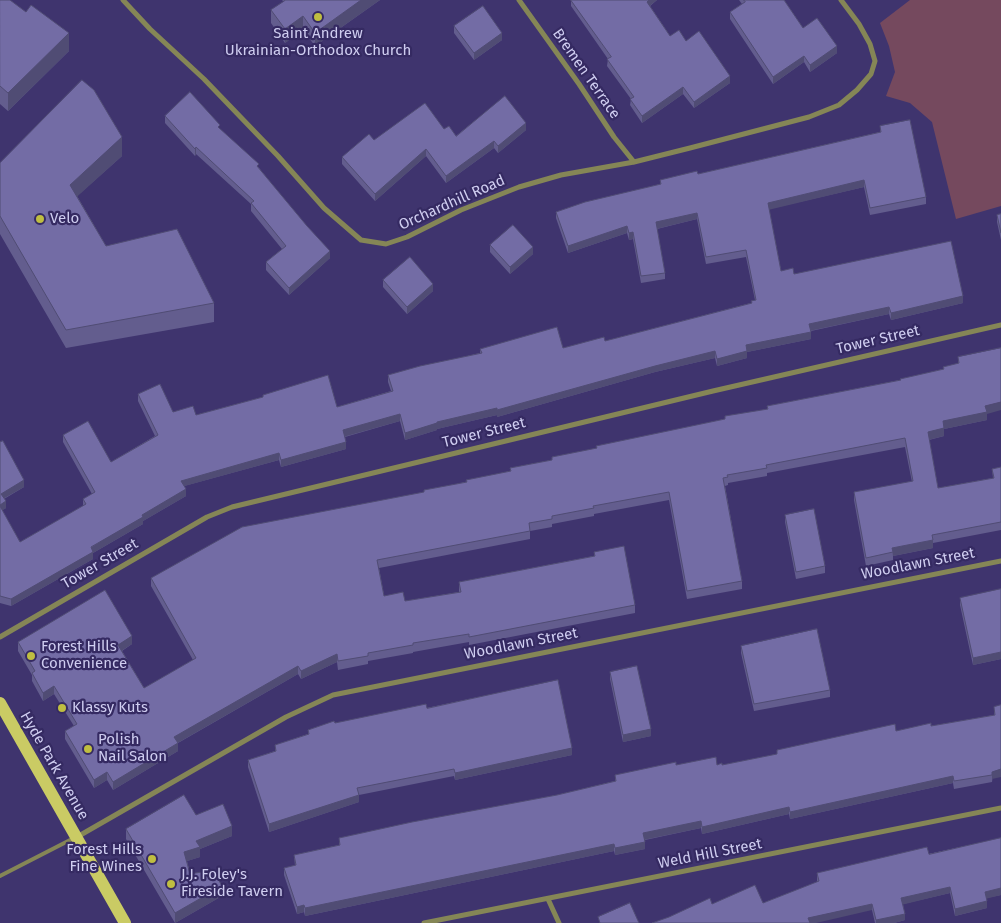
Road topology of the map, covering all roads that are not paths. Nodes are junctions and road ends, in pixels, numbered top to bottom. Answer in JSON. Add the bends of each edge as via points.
{"nodes":[{"id":1,"x":123,"y":0,"type":"edge"},
{"id":2,"x":518,"y":0,"type":"edge"},
{"id":3,"x":841,"y":0,"type":"edge"},
{"id":4,"x":634,"y":162,"type":"junction"},
{"id":5,"x":1001,"y":325,"type":"edge"},
{"id":6,"x":1001,"y":561,"type":"edge"},
{"id":7,"x":0,"y":637,"type":"edge"},
{"id":8,"x":0,"y":703,"type":"edge"},
{"id":9,"x":1001,"y":808,"type":"edge"},
{"id":10,"x":76,"y":837,"type":"junction"},
{"id":11,"x":0,"y":876,"type":"edge"},
{"id":12,"x":548,"y":899,"type":"junction"},
{"id":13,"x":125,"y":923,"type":"edge"},
{"id":14,"x":424,"y":923,"type":"edge"},
{"id":15,"x":559,"y":923,"type":"edge"}],
"edges":[{"from":1,"to":4,"type":"street","name":"Orchardhill Road","via":[[211,86],[324,208],[360,240],[386,244],[519,187]]},
{"from":2,"to":4,"type":"street","name":"Bremen Terrace"},
{"from":3,"to":4,"type":"street","name":"Orchardhill Road","via":[[870,44],[874,61],[871,74],[848,98],[809,117]]},
{"from":5,"to":7,"type":"street","name":"Tower Street","via":[[232,507],[207,517]]},
{"from":6,"to":10,"type":"street","name":"Woodlawn Street","via":[[333,695],[286,717]]},
{"from":8,"to":10,"type":"main road","name":"Hyde Park Avenue"},
{"from":9,"to":12,"type":"street","name":"Weld Hill Street"},
{"from":10,"to":11,"type":"lane"},
{"from":10,"to":13,"type":"main road","name":"Hyde Park Avenue"},
{"from":12,"to":14,"type":"street","name":"Weld Hill Street"},
{"from":12,"to":15,"type":"street"}]}
